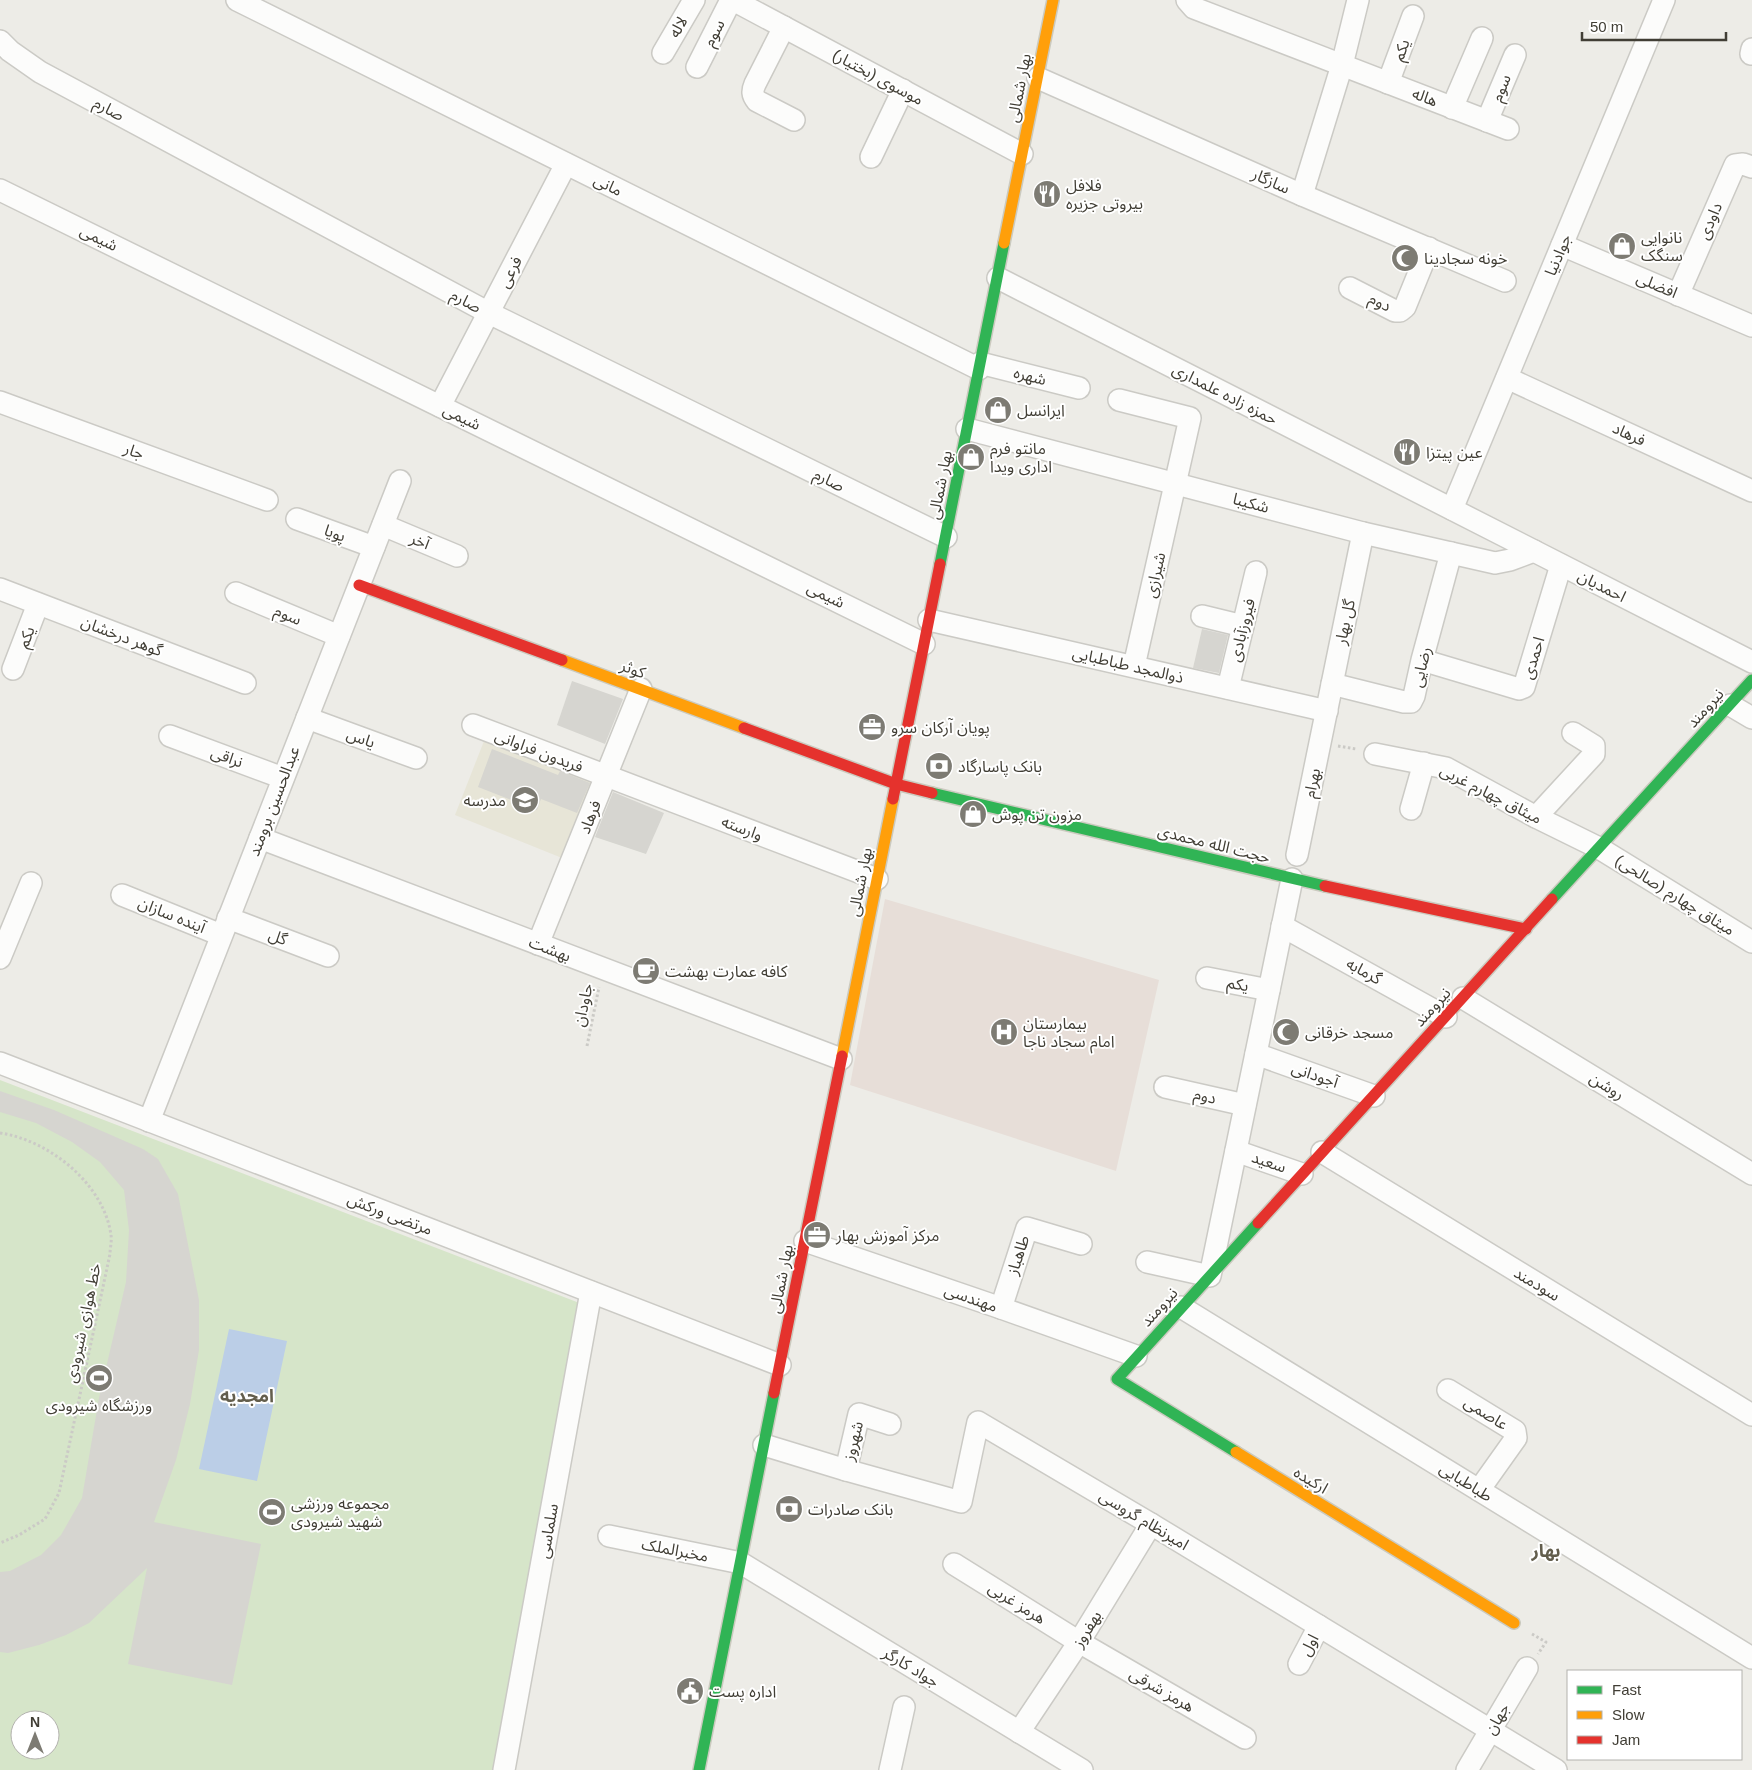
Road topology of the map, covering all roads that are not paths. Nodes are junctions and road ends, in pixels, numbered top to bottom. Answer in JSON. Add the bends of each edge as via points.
{"nodes":[{"id":1,"x":237,"y":0,"type":"edge"},
{"id":2,"x":694,"y":0,"type":"edge"},
{"id":3,"x":732,"y":0,"type":"edge"},
{"id":4,"x":1187,"y":0,"type":"edge"},
{"id":5,"x":1358,"y":0,"type":"edge"},
{"id":6,"x":1664,"y":0,"type":"edge"},
{"id":7,"x":1050,"y":1,"type":"edge"},
{"id":8,"x":1413,"y":16,"type":"dead end"},
{"id":9,"x":784,"y":27,"type":"junction"},
{"id":10,"x":1482,"y":38,"type":"dead end"},
{"id":11,"x":0,"y":41,"type":"edge"},
{"id":12,"x":663,"y":53,"type":"dead end"},
{"id":13,"x":1515,"y":55,"type":"dead end"},
{"id":14,"x":1342,"y":65,"type":"junction"},
{"id":15,"x":697,"y":67,"type":"dead end"},
{"id":16,"x":1038,"y":78,"type":"junction"},
{"id":17,"x":1388,"y":83,"type":"junction"},
{"id":18,"x":903,"y":90,"type":"junction"},
{"id":19,"x":1452,"y":108,"type":"junction"},
{"id":20,"x":794,"y":120,"type":"dead end"},
{"id":21,"x":1487,"y":121,"type":"junction"},
{"id":22,"x":1508,"y":129,"type":"dead end"},
{"id":23,"x":1022,"y":154,"type":"junction"},
{"id":24,"x":871,"y":157,"type":"dead end"},
{"id":25,"x":566,"y":164,"type":"junction"},
{"id":26,"x":1752,"y":167,"type":"edge"},
{"id":27,"x":0,"y":190,"type":"edge"},
{"id":28,"x":1302,"y":195,"type":"junction"},
{"id":29,"x":1562,"y":245,"type":"junction"},
{"id":30,"x":1429,"y":248,"type":"junction"},
{"id":31,"x":998,"y":278,"type":"junction"},
{"id":32,"x":1505,"y":281,"type":"dead end"},
{"id":33,"x":1350,"y":288,"type":"dead end"},
{"id":34,"x":1678,"y":295,"type":"junction"},
{"id":35,"x":489,"y":313,"type":"junction"},
{"id":36,"x":1752,"y":326,"type":"edge"},
{"id":37,"x":980,"y":366,"type":"junction"},
{"id":38,"x":1507,"y":378,"type":"junction"},
{"id":39,"x":1079,"y":388,"type":"dead end"},
{"id":40,"x":1118,"y":400,"type":"dead end"},
{"id":41,"x":0,"y":402,"type":"edge"},
{"id":42,"x":440,"y":406,"type":"junction"},
{"id":43,"x":967,"y":429,"type":"junction"},
{"id":44,"x":400,"y":481,"type":"dead end"},
{"id":45,"x":1175,"y":483,"type":"junction"},
{"id":46,"x":1752,"y":491,"type":"edge"},
{"id":47,"x":268,"y":500,"type":"dead end"},
{"id":48,"x":1452,"y":509,"type":"junction"},
{"id":49,"x":297,"y":519,"type":"dead end"},
{"id":50,"x":383,"y":526,"type":"junction"},
{"id":51,"x":1363,"y":533,"type":"junction"},
{"id":52,"x":946,"y":537,"type":"junction"},
{"id":53,"x":374,"y":547,"type":"junction"},
{"id":54,"x":1534,"y":551,"type":"junction"},
{"id":55,"x":1451,"y":553,"type":"junction"},
{"id":56,"x":457,"y":556,"type":"dead end"},
{"id":57,"x":1561,"y":565,"type":"junction"},
{"id":58,"x":1256,"y":572,"type":"dead end"},
{"id":59,"x":359,"y":585,"type":"junction"},
{"id":60,"x":0,"y":589,"type":"edge"},
{"id":61,"x":236,"y":593,"type":"dead end"},
{"id":62,"x":38,"y":604,"type":"junction"},
{"id":63,"x":1202,"y":616,"type":"dead end"},
{"id":64,"x":929,"y":620,"type":"junction"},
{"id":65,"x":1243,"y":626,"type":"junction"},
{"id":66,"x":339,"y":636,"type":"junction"},
{"id":67,"x":924,"y":644,"type":"junction"},
{"id":68,"x":1752,"y":662,"type":"edge"},
{"id":69,"x":1432,"y":663,"type":"dead end"},
{"id":70,"x":1134,"y":666,"type":"junction"},
{"id":71,"x":13,"y":669,"type":"dead end"},
{"id":72,"x":1752,"y":680,"type":"edge"},
{"id":73,"x":245,"y":683,"type":"dead end"},
{"id":74,"x":1332,"y":684,"type":"junction"},
{"id":75,"x":1228,"y":688,"type":"junction"},
{"id":76,"x":642,"y":689,"type":"junction"},
{"id":77,"x":1730,"y":705,"type":"junction"},
{"id":78,"x":1327,"y":711,"type":"junction"},
{"id":79,"x":307,"y":718,"type":"junction"},
{"id":80,"x":1752,"y":718,"type":"edge"},
{"id":81,"x":473,"y":726,"type":"dead end"},
{"id":82,"x":1573,"y":733,"type":"dead end"},
{"id":83,"x":170,"y":736,"type":"dead end"},
{"id":84,"x":1375,"y":754,"type":"road end"},
{"id":85,"x":416,"y":758,"type":"dead end"},
{"id":86,"x":1424,"y":763,"type":"junction"},
{"id":87,"x":606,"y":776,"type":"junction"},
{"id":88,"x":283,"y":778,"type":"junction"},
{"id":89,"x":896,"y":784,"type":"junction"},
{"id":90,"x":1411,"y":809,"type":"dead end"},
{"id":91,"x":1536,"y":817,"type":"junction"},
{"id":92,"x":260,"y":838,"type":"junction"},
{"id":93,"x":1599,"y":848,"type":"junction"},
{"id":94,"x":1297,"y":855,"type":"dead end"},
{"id":95,"x":877,"y":879,"type":"junction"},
{"id":96,"x":1292,"y":880,"type":"junction"},
{"id":97,"x":31,"y":883,"type":"dead end"},
{"id":98,"x":122,"y":895,"type":"dead end"},
{"id":99,"x":1282,"y":926,"type":"junction"},
{"id":100,"x":225,"y":927,"type":"junction"},
{"id":101,"x":1526,"y":929,"type":"junction"},
{"id":102,"x":1752,"y":942,"type":"edge"},
{"id":103,"x":538,"y":944,"type":"junction"},
{"id":104,"x":328,"y":956,"type":"dead end"},
{"id":105,"x":0,"y":958,"type":"edge"},
{"id":106,"x":1207,"y":978,"type":"dead end"},
{"id":107,"x":1269,"y":990,"type":"junction"},
{"id":108,"x":1463,"y":998,"type":"junction"},
{"id":109,"x":1446,"y":1017,"type":"junction"},
{"id":110,"x":1256,"y":1054,"type":"junction"},
{"id":111,"x":841,"y":1059,"type":"junction"},
{"id":112,"x":0,"y":1064,"type":"edge"},
{"id":113,"x":1165,"y":1087,"type":"dead end"},
{"id":114,"x":1374,"y":1096,"type":"junction"},
{"id":115,"x":1245,"y":1105,"type":"junction"},
{"id":116,"x":149,"y":1121,"type":"junction"},
{"id":117,"x":1236,"y":1151,"type":"junction"},
{"id":118,"x":1322,"y":1152,"type":"junction"},
{"id":119,"x":1302,"y":1174,"type":"junction"},
{"id":120,"x":1752,"y":1174,"type":"edge"},
{"id":121,"x":805,"y":1242,"type":"junction"},
{"id":122,"x":1081,"y":1244,"type":"dead end"},
{"id":123,"x":1147,"y":1262,"type":"dead end"},
{"id":124,"x":1210,"y":1276,"type":"junction"},
{"id":125,"x":591,"y":1292,"type":"junction"},
{"id":126,"x":1181,"y":1307,"type":"junction"},
{"id":127,"x":1002,"y":1308,"type":"junction"},
{"id":128,"x":1136,"y":1356,"type":"junction"},
{"id":129,"x":780,"y":1365,"type":"junction"},
{"id":130,"x":1448,"y":1390,"type":"dead end"},
{"id":131,"x":1752,"y":1415,"type":"edge"},
{"id":132,"x":890,"y":1424,"type":"dead end"},
{"id":133,"x":764,"y":1445,"type":"junction"},
{"id":134,"x":846,"y":1470,"type":"junction"},
{"id":135,"x":1479,"y":1490,"type":"junction"},
{"id":136,"x":1151,"y":1524,"type":"junction"},
{"id":137,"x":609,"y":1536,"type":"dead end"},
{"id":138,"x":741,"y":1563,"type":"junction"},
{"id":139,"x":954,"y":1564,"type":"dead end"},
{"id":140,"x":1514,"y":1623,"type":"dead end"},
{"id":141,"x":1319,"y":1626,"type":"junction"},
{"id":142,"x":1080,"y":1642,"type":"junction"},
{"id":143,"x":1752,"y":1658,"type":"edge"},
{"id":144,"x":1299,"y":1664,"type":"dead end"},
{"id":145,"x":1527,"y":1668,"type":"dead end"},
{"id":146,"x":904,"y":1707,"type":"dead end"},
{"id":147,"x":1490,"y":1731,"type":"junction"},
{"id":148,"x":1019,"y":1732,"type":"junction"},
{"id":149,"x":1245,"y":1738,"type":"dead end"},
{"id":150,"x":1076,"y":1768,"type":"edge"},
{"id":151,"x":504,"y":1770,"type":"edge"},
{"id":152,"x":699,"y":1770,"type":"edge"},
{"id":153,"x":890,"y":1770,"type":"edge"},
{"id":154,"x":1467,"y":1770,"type":"edge"},
{"id":155,"x":1556,"y":1770,"type":"edge"}],
"edges":[{"from":1,"to":25,"type":"street","name":"مانی"},
{"from":2,"to":12,"type":"street","name":"لاله"},
{"from":3,"to":9,"type":"street","name":"موسوی (بختیار)"},
{"from":3,"to":15,"type":"street","name":"سوم"},
{"from":4,"to":14,"type":"street","name":"هاله","via":[[1194,8]]},
{"from":5,"to":14,"type":"street"},
{"from":6,"to":29,"type":"street","name":"جوادنیا"},
{"from":7,"to":16,"type":"street","name":"بهار شمالی"},
{"from":8,"to":17,"type":"street","name":"یکم"},
{"from":9,"to":18,"type":"street","name":"موسوی (بختیار)"},
{"from":9,"to":20,"type":"street","via":[[752,90],[757,101]]},
{"from":10,"to":19,"type":"street"},
{"from":11,"to":35,"type":"street","name":"صارم","via":[[40,72]]},
{"from":13,"to":21,"type":"street","name":"سوم"},
{"from":14,"to":17,"type":"street","name":"هاله"},
{"from":14,"to":28,"type":"street"},
{"from":16,"to":23,"type":"street","name":"بهار شمالی"},
{"from":16,"to":28,"type":"street","name":"سازگار"},
{"from":17,"to":19,"type":"street","name":"هاله"},
{"from":18,"to":23,"type":"street","name":"موسوی (بختیار)"},
{"from":18,"to":24,"type":"street"},
{"from":19,"to":21,"type":"street","name":"هاله"},
{"from":21,"to":22,"type":"street","name":"هاله"},
{"from":23,"to":31,"type":"street","name":"بهار شمالی"},
{"from":25,"to":35,"type":"street","name":"فرعی"},
{"from":25,"to":37,"type":"street","name":"مانی"},
{"from":26,"to":34,"type":"street","name":"داودی","via":[[1735,165]]},
{"from":27,"to":42,"type":"street","name":"شیمی"},
{"from":28,"to":30,"type":"street","name":"سازگار"},
{"from":29,"to":34,"type":"street","name":"افضلی"},
{"from":29,"to":38,"type":"street","name":"جوادنیا"},
{"from":30,"to":32,"type":"street","name":"سازگار"},
{"from":30,"to":33,"type":"street","name":"دوم","via":[[1405,307],[1400,311]]},
{"from":31,"to":37,"type":"street","name":"بهار شمالی"},
{"from":31,"to":48,"type":"street","name":"حمزه زاده علمداری"},
{"from":34,"to":36,"type":"street","name":"افضلی"},
{"from":35,"to":42,"type":"street","name":"فرعی"},
{"from":35,"to":52,"type":"street","name":"صارم"},
{"from":37,"to":39,"type":"street","name":"شهره"},
{"from":37,"to":43,"type":"street","name":"بهار شمالی"},
{"from":38,"to":46,"type":"street","name":"فرهاد"},
{"from":38,"to":48,"type":"street","name":"جوادنیا"},
{"from":40,"to":45,"type":"street","name":"شیرازی","via":[[1190,418]]},
{"from":41,"to":47,"type":"street","name":"جار"},
{"from":42,"to":67,"type":"street","name":"شیمی"},
{"from":43,"to":45,"type":"street","name":"شکیبا"},
{"from":43,"to":52,"type":"street","name":"بهار شمالی"},
{"from":44,"to":50,"type":"street","name":"عبدالحسین برومند"},
{"from":45,"to":51,"type":"street","name":"شکیبا"},
{"from":45,"to":70,"type":"street","name":"شیرازی"},
{"from":48,"to":54,"type":"street","name":"احمدیان"},
{"from":49,"to":53,"type":"street","name":"پویا"},
{"from":50,"to":53,"type":"street","name":"عبدالحسین برومند"},
{"from":50,"to":56,"type":"street","name":"آخر"},
{"from":51,"to":55,"type":"street","name":"شکیبا"},
{"from":51,"to":74,"type":"street","name":"گل بهار"},
{"from":52,"to":64,"type":"street","name":"بهار شمالی"},
{"from":53,"to":59,"type":"street","name":"عبدالحسین برومند"},
{"from":54,"to":55,"type":"street","name":"شکیبا","via":[[1495,563]]},
{"from":54,"to":57,"type":"street","name":"احمدیان"},
{"from":55,"to":74,"type":"street","name":"رضایی","via":[[1411,702]]},
{"from":57,"to":68,"type":"street","name":"احمدیان"},
{"from":57,"to":69,"type":"street","name":"احمدی","via":[[1524,687],[1519,689]]},
{"from":58,"to":65,"type":"street","name":"فیروزآبادی"},
{"from":59,"to":66,"type":"street","name":"عبدالحسین برومند"},
{"from":59,"to":76,"type":"street","name":"کوثر"},
{"from":60,"to":62,"type":"street","name":"گوهر درخشان"},
{"from":61,"to":66,"type":"street","name":"سوم"},
{"from":62,"to":71,"type":"street","name":"یکم"},
{"from":62,"to":73,"type":"street","name":"گوهر درخشان"},
{"from":63,"to":65,"type":"street"},
{"from":64,"to":67,"type":"street","name":"بهار شمالی"},
{"from":64,"to":70,"type":"street","name":"ذوالمجد طباطبایی"},
{"from":65,"to":75,"type":"street","name":"فیروزآبادی"},
{"from":66,"to":79,"type":"street","name":"عبدالحسین برومند"},
{"from":67,"to":89,"type":"street","name":"بهار شمالی"},
{"from":70,"to":75,"type":"street","name":"ذوالمجد طباطبایی"},
{"from":72,"to":77,"type":"street","name":"نیرومند"},
{"from":74,"to":78,"type":"street","name":"گل بهار"},
{"from":75,"to":78,"type":"street","name":"ذوالمجد طباطبایی"},
{"from":76,"to":87,"type":"street","name":"فرهاد"},
{"from":76,"to":89,"type":"street","name":"کوثر"},
{"from":77,"to":80,"type":"street"},
{"from":77,"to":93,"type":"street","name":"نیرومند"},
{"from":78,"to":94,"type":"street","name":"بهرام"},
{"from":79,"to":85,"type":"street","name":"یاس"},
{"from":79,"to":88,"type":"street","name":"عبدالحسین برومند"},
{"from":81,"to":87,"type":"street","name":"فریدون فراوانی"},
{"from":82,"to":91,"type":"street","via":[[1594,746],[1594,754]]},
{"from":83,"to":88,"type":"street","name":"نراقی"},
{"from":84,"to":86,"type":"street","name":"میثاق چهارم غربی"},
{"from":86,"to":90,"type":"street"},
{"from":86,"to":91,"type":"street","name":"میثاق چهارم غربی","via":[[1446,768]]},
{"from":87,"to":95,"type":"street","name":"وارسته"},
{"from":87,"to":103,"type":"street","name":"فرهاد"},
{"from":88,"to":92,"type":"street","name":"عبدالحسین برومند"},
{"from":89,"to":95,"type":"street","name":"بهار شمالی"},
{"from":89,"to":96,"type":"street","name":"حجت الله محمدی"},
{"from":91,"to":93,"type":"street","name":"میثاق چهارم غربی"},
{"from":92,"to":100,"type":"street","name":"عبدالحسین برومند"},
{"from":92,"to":103,"type":"street","name":"بهشت"},
{"from":93,"to":101,"type":"street","name":"نیرومند"},
{"from":93,"to":102,"type":"street","name":"میثاق چهارم (صالحی)"},
{"from":95,"to":111,"type":"street","name":"بهار شمالی"},
{"from":96,"to":99,"type":"street"},
{"from":96,"to":101,"type":"street","name":"حجت الله محمدی"},
{"from":97,"to":105,"type":"street"},
{"from":98,"to":100,"type":"street","name":"آینده سازان"},
{"from":99,"to":107,"type":"street"},
{"from":99,"to":109,"type":"street","name":"گرمابه"},
{"from":100,"to":104,"type":"street","name":"گل"},
{"from":100,"to":116,"type":"street","name":"عبدالحسین برومند"},
{"from":101,"to":108,"type":"street","name":"نیرومند"},
{"from":103,"to":111,"type":"street","name":"بهشت"},
{"from":106,"to":107,"type":"street","name":"یکم"},
{"from":107,"to":110,"type":"street"},
{"from":108,"to":109,"type":"street","name":"نیرومند"},
{"from":108,"to":120,"type":"street","name":"روشن"},
{"from":109,"to":114,"type":"street","name":"نیرومند"},
{"from":110,"to":114,"type":"street","name":"آجودانی"},
{"from":110,"to":115,"type":"street"},
{"from":111,"to":121,"type":"street","name":"بهار شمالی"},
{"from":112,"to":116,"type":"street","name":"مرتضی ورکش"},
{"from":113,"to":115,"type":"street","name":"دوم"},
{"from":114,"to":118,"type":"street","name":"نیرومند"},
{"from":115,"to":117,"type":"street"},
{"from":116,"to":125,"type":"street","name":"مرتضی ورکش"},
{"from":117,"to":119,"type":"street","name":"سعید"},
{"from":117,"to":124,"type":"street"},
{"from":118,"to":119,"type":"street","name":"نیرومند"},
{"from":118,"to":131,"type":"street","name":"سودمند"},
{"from":119,"to":124,"type":"street","name":"نیرومند"},
{"from":121,"to":127,"type":"street","name":"مهندسی"},
{"from":121,"to":129,"type":"street","name":"بهار شمالی"},
{"from":122,"to":127,"type":"street","name":"طاهباز","via":[[1027,1228]]},
{"from":123,"to":124,"type":"street"},
{"from":124,"to":126,"type":"street","name":"نیرومند"},
{"from":125,"to":129,"type":"street","name":"مرتضی ورکش"},
{"from":125,"to":151,"type":"street","name":"سلماسی"},
{"from":126,"to":128,"type":"street","name":"نیرومند"},
{"from":126,"to":135,"type":"street","name":"طباطبایی"},
{"from":127,"to":128,"type":"street","name":"مهندسی"},
{"from":128,"to":140,"type":"street","name":"ارکیده","via":[[1117,1379]]},
{"from":129,"to":133,"type":"street","name":"بهار شمالی"},
{"from":130,"to":135,"type":"street","name":"عاصمی","via":[[1516,1434]]},
{"from":132,"to":134,"type":"street","name":"شهروز","via":[[859,1414]]},
{"from":133,"to":134,"type":"street","name":"امیرنظام گروسی"},
{"from":133,"to":138,"type":"street","name":"بهار شمالی"},
{"from":134,"to":136,"type":"street","name":"امیرنظام گروسی","via":[[961,1502],[978,1422]]},
{"from":135,"to":143,"type":"street","name":"طباطبایی"},
{"from":136,"to":141,"type":"street","name":"امیرنظام گروسی"},
{"from":136,"to":142,"type":"street","name":"بهفروز"},
{"from":137,"to":138,"type":"street","name":"مخبرالملک"},
{"from":138,"to":148,"type":"street","name":"جواد کارگر"},
{"from":138,"to":152,"type":"street","name":"بهار شمالی"},
{"from":139,"to":142,"type":"street","name":"هرمز غربی"},
{"from":141,"to":144,"type":"street","name":"اول"},
{"from":141,"to":147,"type":"street","name":"امیرنظام گروسی"},
{"from":142,"to":148,"type":"street","name":"بهفروز"},
{"from":142,"to":149,"type":"street","name":"هرمز شرقی"},
{"from":145,"to":147,"type":"street","name":"جهان"},
{"from":146,"to":153,"type":"street"},
{"from":147,"to":154,"type":"street","name":"جهان"},
{"from":147,"to":155,"type":"street","name":"امیرنظام گروسی"},
{"from":148,"to":150,"type":"street","name":"جواد کارگر"}]}
